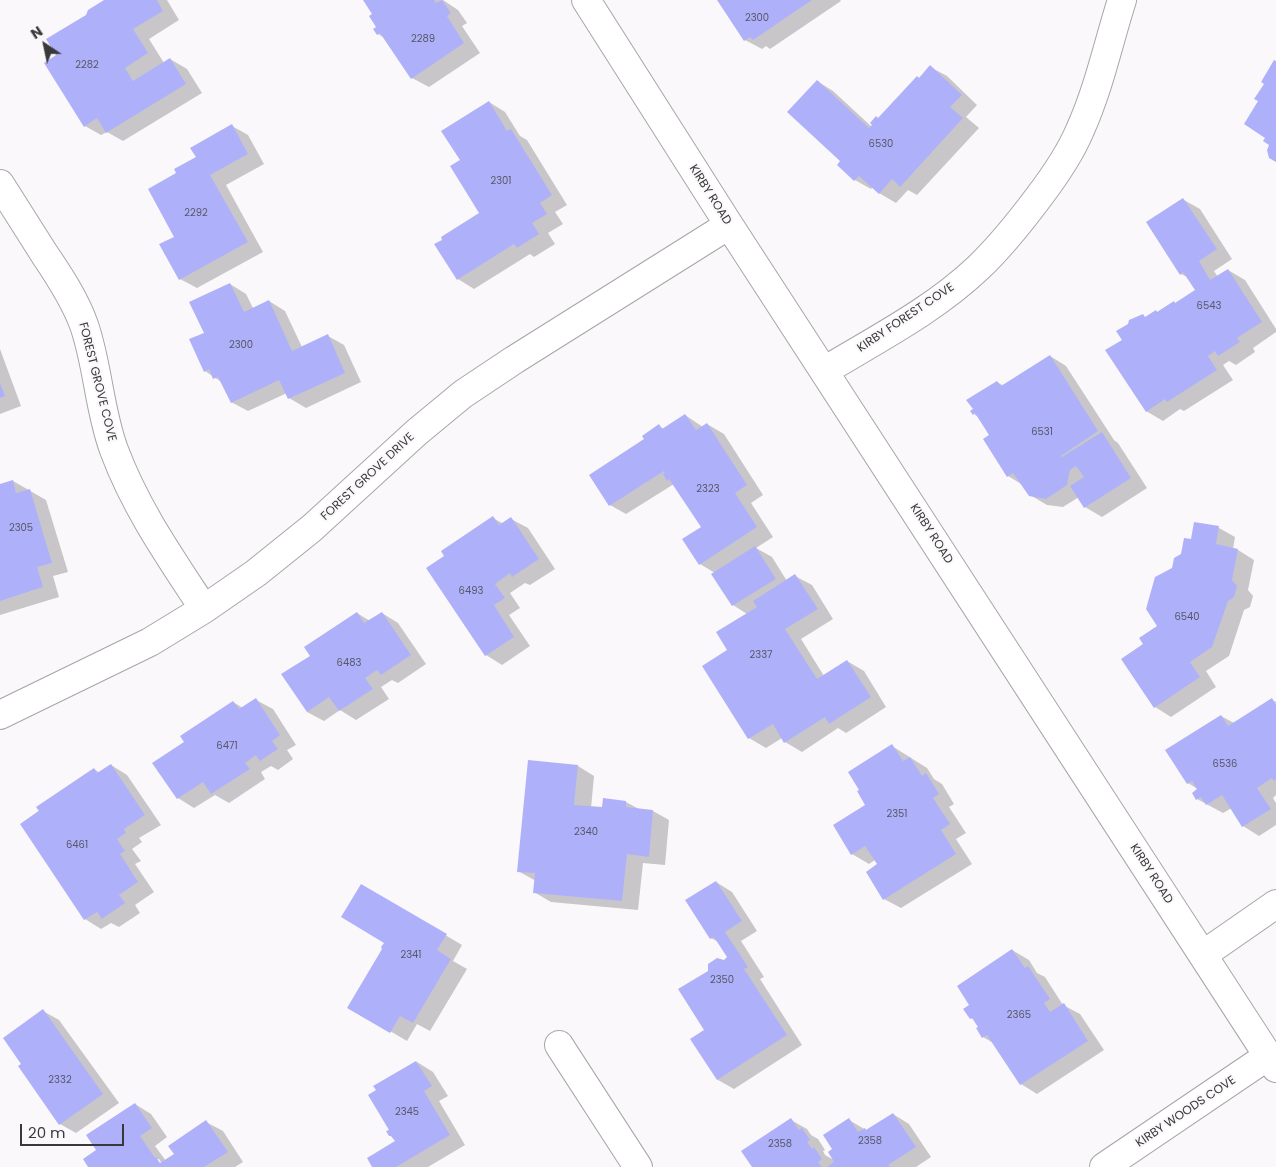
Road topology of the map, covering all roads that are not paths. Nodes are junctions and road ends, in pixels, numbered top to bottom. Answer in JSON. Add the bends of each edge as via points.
{"nodes":[{"id":1,"x":586,"y":0,"type":"edge"},
{"id":2,"x":1122,"y":0,"type":"edge"},
{"id":3,"x":0,"y":184,"type":"edge"},
{"id":4,"x":729,"y":225,"type":"junction"},
{"id":5,"x":824,"y":371,"type":"junction"},
{"id":6,"x":204,"y":609,"type":"junction"},
{"id":7,"x":0,"y":715,"type":"edge"},
{"id":8,"x":1276,"y":904,"type":"edge"},
{"id":9,"x":1204,"y":954,"type":"junction"},
{"id":10,"x":559,"y":1045,"type":"dead end"},
{"id":11,"x":1272,"y":1062,"type":"edge"},
{"id":12,"x":638,"y":1167,"type":"edge"},
{"id":13,"x":1104,"y":1167,"type":"edge"}],
"edges":[{"from":1,"to":4,"type":"street","name":"KIRBY ROAD"},
{"from":2,"to":5,"type":"street","name":"KIRBY FOREST COVE","via":[[1102,76],[1080,132],[1052,180],[1018,226],[979,268],[940,298]]},
{"from":3,"to":6,"type":"street","name":"FOREST GROVE COVE","via":[[66,287],[84,324],[111,440],[131,493]]},
{"from":4,"to":5,"type":"street","name":"KIRBY ROAD"},
{"from":4,"to":6,"type":"street","name":"FOREST GROVE DRIVE","via":[[463,394],[312,528]]},
{"from":5,"to":9,"type":"street","name":"KIRBY ROAD"},
{"from":6,"to":7,"type":"street","name":"FOREST GROVE DRIVE","via":[[150,642]]},
{"from":8,"to":9,"type":"street"},
{"from":9,"to":11,"type":"street","name":"KIRBY ROAD"},
{"from":10,"to":12,"type":"street"},
{"from":11,"to":13,"type":"street","name":"KIRBY WOODS COVE"}]}
